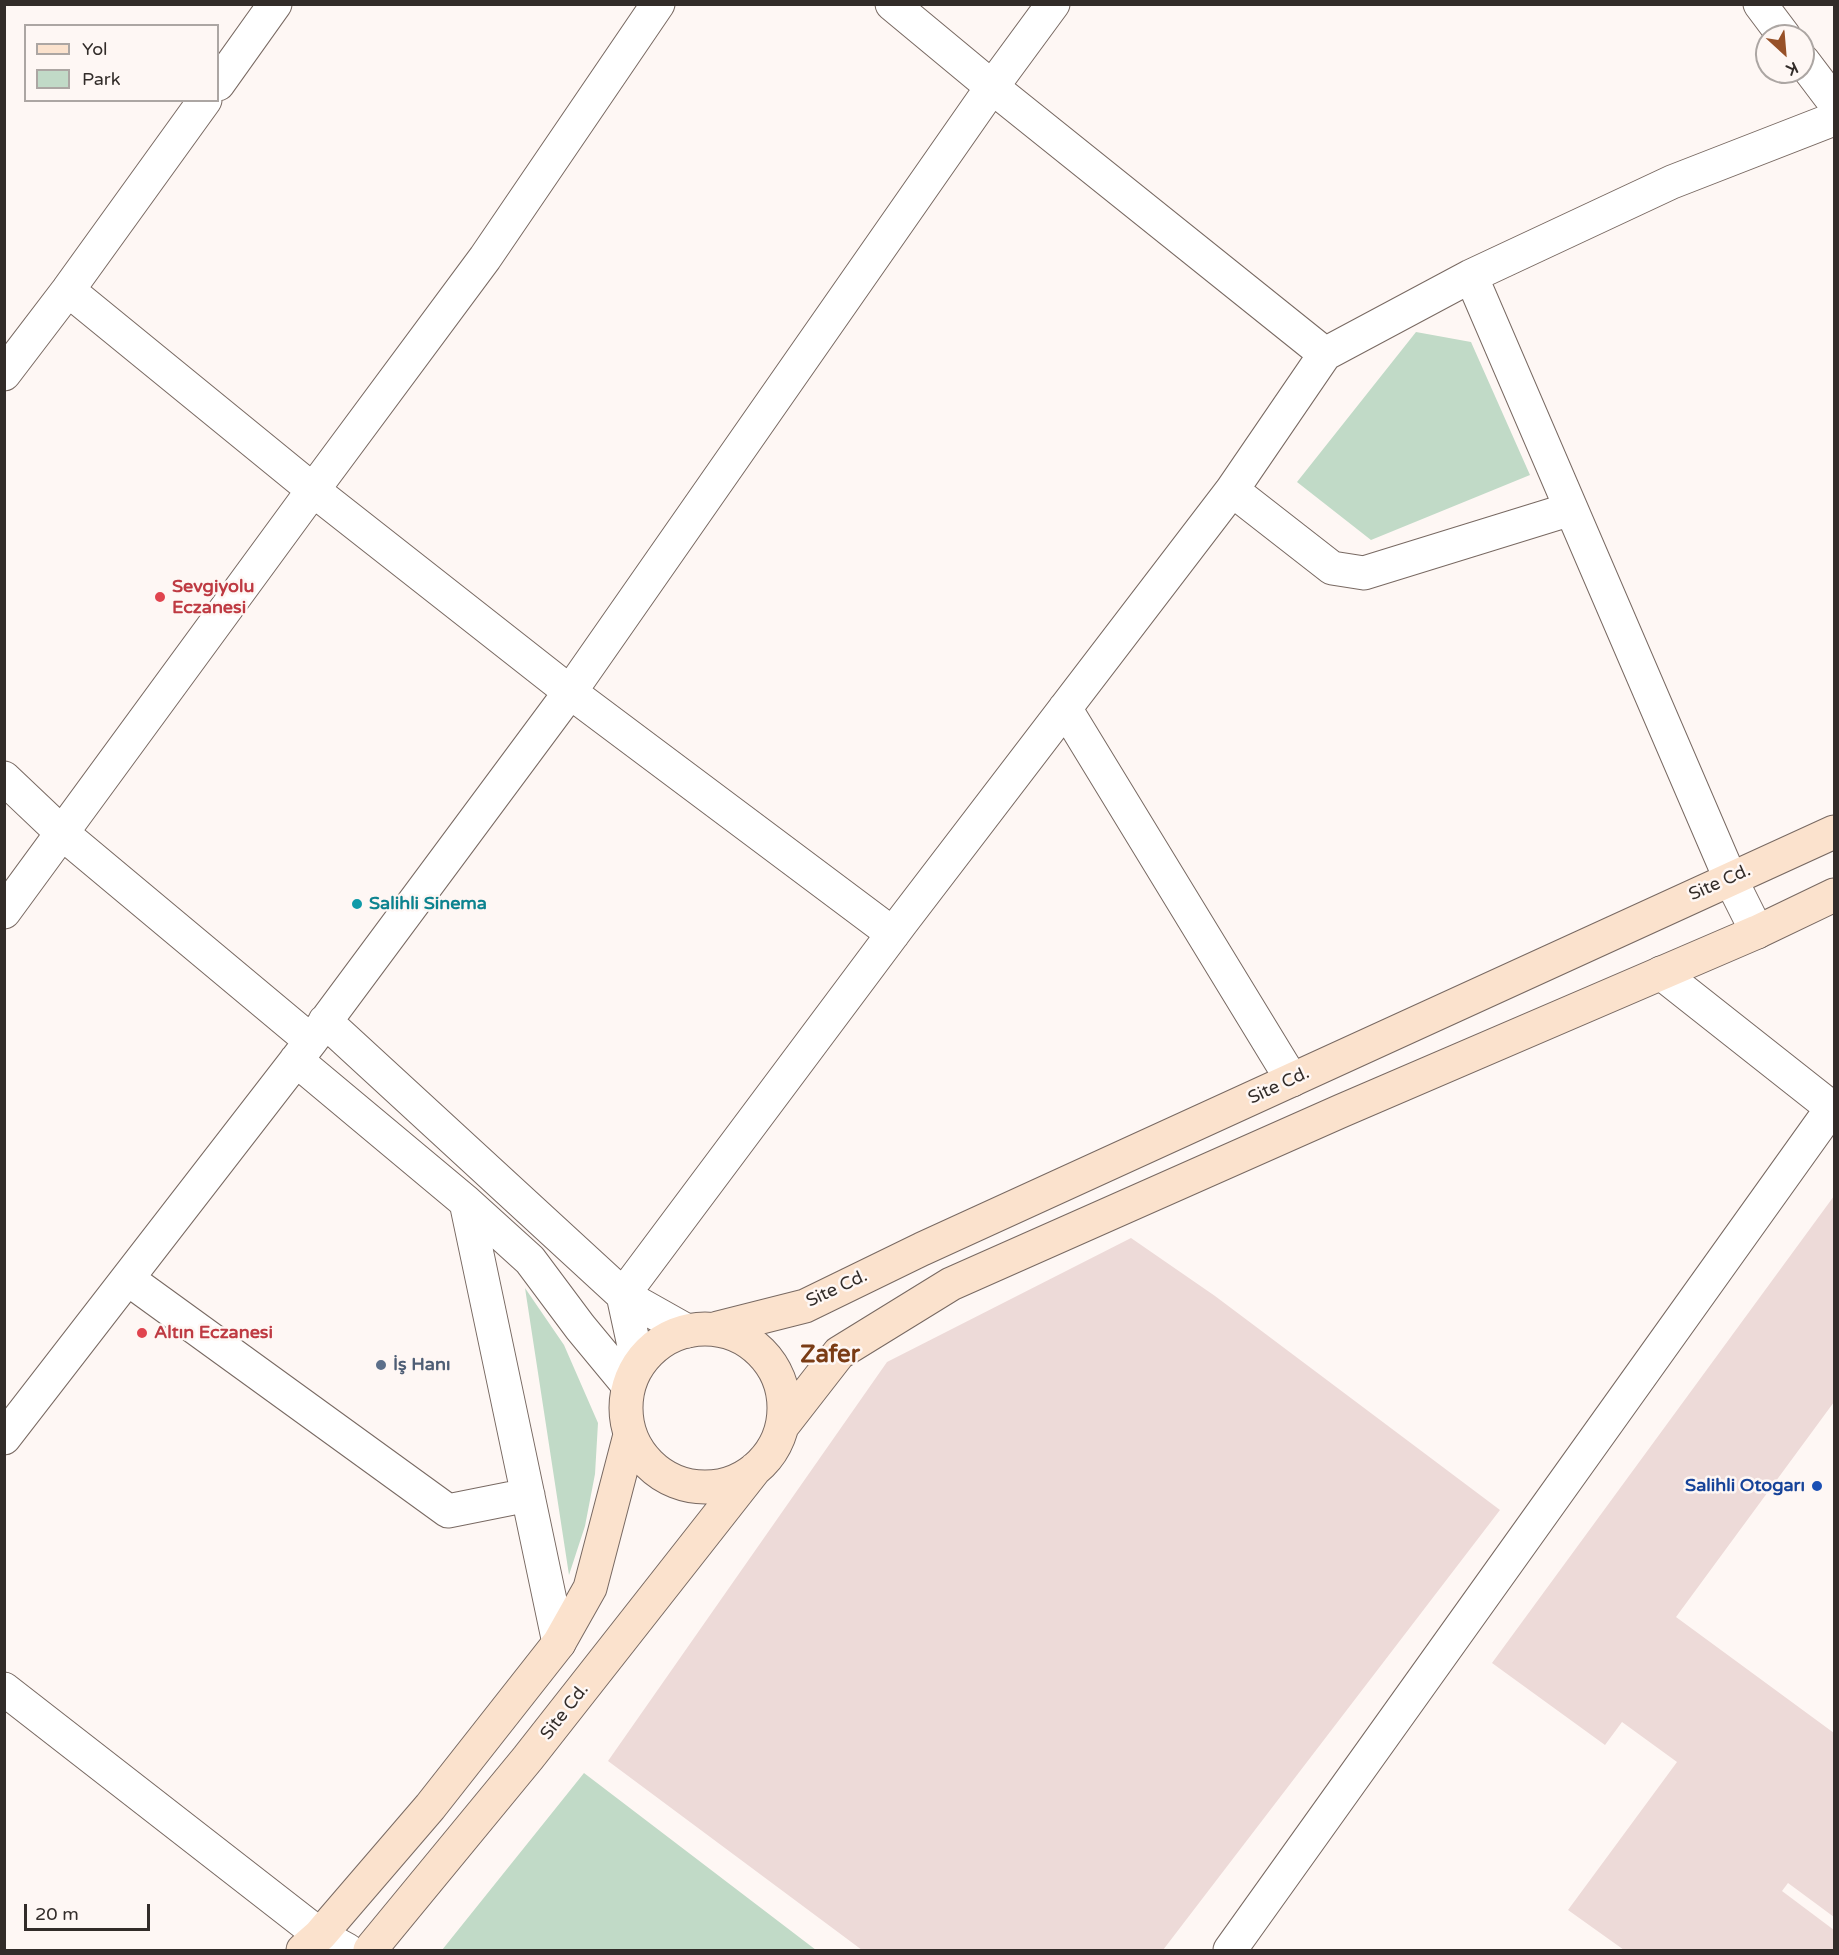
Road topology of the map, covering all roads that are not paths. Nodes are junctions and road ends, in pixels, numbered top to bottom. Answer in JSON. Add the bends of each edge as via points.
{"nodes":[{"id":1,"x":275,"y":4,"type":"edge"},
{"id":2,"x":658,"y":4,"type":"edge"},
{"id":3,"x":892,"y":4,"type":"edge"},
{"id":4,"x":1053,"y":4,"type":"edge"},
{"id":5,"x":1760,"y":4,"type":"edge"},
{"id":6,"x":1775,"y":24,"type":"edge"},
{"id":7,"x":1815,"y":77,"type":"edge"},
{"id":8,"x":219,"y":83,"type":"edge"},
{"id":9,"x":992,"y":87,"type":"junction"},
{"id":10,"x":205,"y":102,"type":"edge"},
{"id":11,"x":1834,"y":102,"type":"edge"},
{"id":12,"x":1834,"y":119,"type":"edge"},
{"id":13,"x":1471,"y":276,"type":"junction"},
{"id":14,"x":68,"y":290,"type":"junction"},
{"id":15,"x":1325,"y":354,"type":"junction"},
{"id":16,"x":4,"y":374,"type":"edge"},
{"id":17,"x":1232,"y":489,"type":"junction"},
{"id":18,"x":313,"y":490,"type":"junction"},
{"id":19,"x":1571,"y":509,"type":"junction"},
{"id":20,"x":570,"y":692,"type":"junction"},
{"id":21,"x":1065,"y":708,"type":"junction"},
{"id":22,"x":4,"y":778,"type":"edge"},
{"id":23,"x":1834,"y":831,"type":"edge"},
{"id":24,"x":62,"y":833,"type":"junction"},
{"id":25,"x":1730,"y":878,"type":"junction"},
{"id":26,"x":1834,"y":895,"type":"edge"},
{"id":27,"x":4,"y":912,"type":"edge"},
{"id":28,"x":1757,"y":932,"type":"junction"},
{"id":29,"x":893,"y":934,"type":"junction"},
{"id":30,"x":1661,"y":973,"type":"junction"},
{"id":31,"x":311,"y":1041,"type":"junction"},
{"id":32,"x":1292,"y":1080,"type":"junction"},
{"id":33,"x":466,"y":1202,"type":"junction"},
{"id":34,"x":128,"y":1279,"type":"junction"},
{"id":35,"x":623,"y":1295,"type":"junction"},
{"id":36,"x":718,"y":1328,"type":"junction"},
{"id":37,"x":687,"y":1331,"type":"junction"},
{"id":38,"x":633,"y":1374,"type":"junction"},
{"id":39,"x":783,"y":1425,"type":"junction"},
{"id":40,"x":630,"y":1435,"type":"junction"},
{"id":41,"x":4,"y":1438,"type":"edge"},
{"id":42,"x":755,"y":1469,"type":"junction"},
{"id":43,"x":528,"y":1495,"type":"junction"},
{"id":44,"x":559,"y":1643,"type":"junction"},
{"id":45,"x":4,"y":1689,"type":"edge"},
{"id":46,"x":323,"y":1945,"type":"edge"},
{"id":47,"x":370,"y":1950,"type":"edge"},
{"id":48,"x":1230,"y":1950,"type":"edge"}],
"edges":[{"from":1,"to":8,"type":"street"},
{"from":2,"to":18,"type":"street","via":[[485,258]]},
{"from":3,"to":9,"type":"street"},
{"from":4,"to":9,"type":"street"},
{"from":5,"to":6,"type":"street"},
{"from":7,"to":11,"type":"street"},
{"from":9,"to":15,"type":"street"},
{"from":9,"to":20,"type":"street"},
{"from":10,"to":14,"type":"street"},
{"from":12,"to":13,"type":"street","via":[[1672,182]]},
{"from":13,"to":15,"type":"street"},
{"from":13,"to":19,"type":"street"},
{"from":14,"to":16,"type":"street"},
{"from":14,"to":18,"type":"street"},
{"from":15,"to":17,"type":"street"},
{"from":17,"to":19,"type":"street","via":[[1332,568],[1365,573]]},
{"from":17,"to":21,"type":"street"},
{"from":18,"to":20,"type":"street"},
{"from":18,"to":24,"type":"street"},
{"from":19,"to":25,"type":"street"},
{"from":20,"to":29,"type":"street"},
{"from":20,"to":31,"type":"street"},
{"from":21,"to":29,"type":"street"},
{"from":21,"to":32,"type":"street"},
{"from":22,"to":24,"type":"street"},
{"from":23,"to":25,"type":"main road","name":"Site Cd."},
{"from":24,"to":27,"type":"street"},
{"from":24,"to":31,"type":"street"},
{"from":25,"to":28,"type":"street"},
{"from":25,"to":32,"type":"main road","name":"Site Cd."},
{"from":26,"to":28,"type":"main road"},
{"from":28,"to":30,"type":"main road"},
{"from":29,"to":35,"type":"street"},
{"from":30,"to":39,"type":"main road","via":[[951,1284],[839,1353]]},
{"from":30,"to":48,"type":"street","via":[[1832,1108]]},
{"from":31,"to":33,"type":"street"},
{"from":31,"to":34,"type":"street"},
{"from":31,"to":35,"type":"street"},
{"from":32,"to":36,"type":"main road","name":"Site Cd.","via":[[805,1305]]},
{"from":33,"to":38,"type":"street","via":[[530,1260],[580,1327]]},
{"from":33,"to":43,"type":"street"},
{"from":34,"to":41,"type":"street"},
{"from":34,"to":43,"type":"street","via":[[448,1511]]},
{"from":35,"to":37,"type":"street"},
{"from":35,"to":38,"type":"street"},
{"from":36,"to":37,"type":"main road"},
{"from":36,"to":39,"type":"main road","via":[[743,1336],[764,1353],[781,1384]]},
{"from":37,"to":38,"type":"main road","via":[[659,1341]]},
{"from":38,"to":40,"type":"main road","via":[[625,1410]]},
{"from":39,"to":42,"type":"main road","via":[[773,1450]]},
{"from":40,"to":42,"type":"main road","via":[[642,1457],[660,1474],[683,1485],[725,1484]]},
{"from":40,"to":44,"type":"main road","via":[[590,1588]]},
{"from":42,"to":47,"type":"main road","name":"Site Cd.","via":[[528,1758]]},
{"from":43,"to":44,"type":"street"},
{"from":44,"to":46,"type":"main road"},
{"from":45,"to":46,"type":"street"}]}
